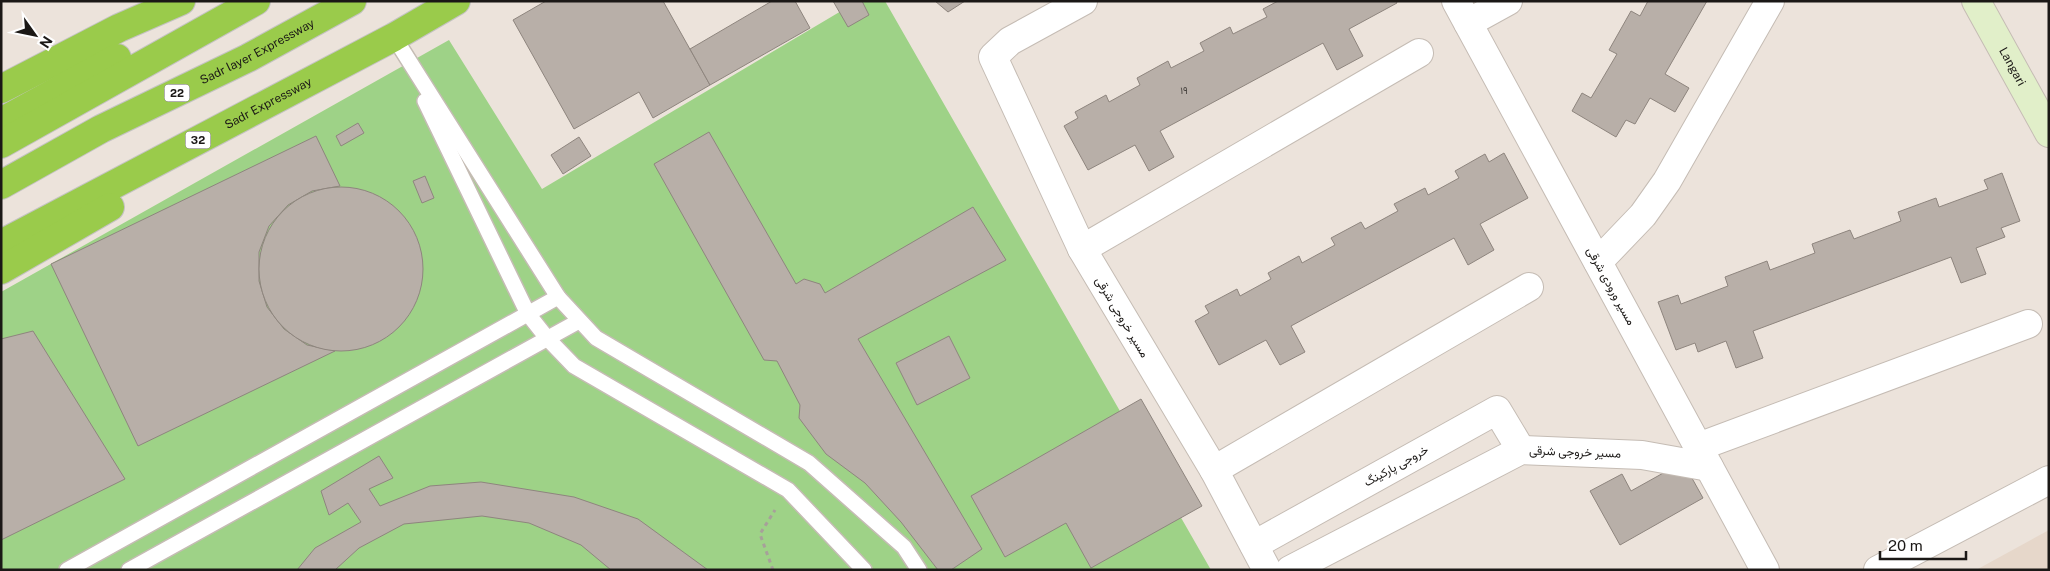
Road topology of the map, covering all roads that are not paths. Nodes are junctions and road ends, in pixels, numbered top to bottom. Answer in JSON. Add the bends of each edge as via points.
{"nodes":[{"id":1,"x":181,"y":1,"type":"edge"},
{"id":2,"x":222,"y":1,"type":"edge"},
{"id":3,"x":256,"y":1,"type":"edge"},
{"id":4,"x":352,"y":1,"type":"edge"},
{"id":5,"x":456,"y":1,"type":"edge"},
{"id":6,"x":1083,"y":1,"type":"edge"},
{"id":7,"x":1508,"y":1,"type":"edge"},
{"id":8,"x":1770,"y":1,"type":"edge"},
{"id":9,"x":1976,"y":1,"type":"edge"},
{"id":10,"x":1462,"y":12,"type":"edge"},
{"id":11,"x":394,"y":37,"type":"junction"},
{"id":12,"x":1419,"y":53,"type":"dead end"},
{"id":13,"x":1,"y":89,"type":"edge"},
{"id":14,"x":1,"y":122,"type":"edge"},
{"id":15,"x":2049,"y":133,"type":"edge"},
{"id":16,"x":1,"y":144,"type":"edge"},
{"id":17,"x":1,"y":185,"type":"edge"},
{"id":18,"x":1,"y":244,"type":"edge"},
{"id":19,"x":1082,"y":250,"type":"junction"},
{"id":20,"x":1598,"y":262,"type":"junction"},
{"id":21,"x":1,"y":270,"type":"edge"},
{"id":22,"x":1529,"y":288,"type":"dead end"},
{"id":23,"x":558,"y":297,"type":"junction"},
{"id":24,"x":528,"y":314,"type":"junction"},
{"id":25,"x":579,"y":321,"type":"junction"},
{"id":26,"x":2028,"y":324,"type":"dead end"},
{"id":27,"x":547,"y":338,"type":"junction"},
{"id":28,"x":1520,"y":450,"type":"junction"},
{"id":29,"x":1704,"y":457,"type":"junction"},
{"id":30,"x":1214,"y":470,"type":"junction"},
{"id":31,"x":2049,"y":480,"type":"edge"},
{"id":32,"x":1254,"y":545,"type":"junction"},
{"id":33,"x":67,"y":570,"type":"edge"},
{"id":34,"x":129,"y":570,"type":"edge"},
{"id":35,"x":864,"y":570,"type":"edge"},
{"id":36,"x":919,"y":570,"type":"edge"},
{"id":37,"x":1268,"y":570,"type":"edge"},
{"id":38,"x":1290,"y":570,"type":"edge"},
{"id":39,"x":1765,"y":570,"type":"edge"},
{"id":40,"x":1878,"y":570,"type":"edge"}],
"edges":[{"from":1,"to":13,"type":"highway","via":[[119,28]]},
{"from":2,"to":14,"type":"highway"},
{"from":3,"to":16,"type":"highway"},
{"from":4,"to":17,"type":"highway","name":"Sadr layer Expressway","number":"22","via":[[248,58],[101,129]]},
{"from":5,"to":11,"type":"highway","name":"Sadr Expressway","number":"32"},
{"from":6,"to":19,"type":"street","name":"مسیر خروجی شرقی","via":[[1010,41],[993,57]]},
{"from":7,"to":10,"type":"street"},
{"from":8,"to":20,"type":"street","via":[[1667,181],[1643,214]]},
{"from":9,"to":15,"type":"main road","name":"Langari"},
{"from":10,"to":20,"type":"street","name":"مسیر ورودی شرقی"},
{"from":11,"to":18,"type":"highway","name":"Sadr Expressway","number":"32"},
{"from":11,"to":21,"type":"highway"},
{"from":11,"to":23,"type":"lane"},
{"from":11,"to":24,"type":"lane"},
{"from":12,"to":19,"type":"street"},
{"from":19,"to":30,"type":"street","name":"مسیر خروجی شرقی"},
{"from":20,"to":29,"type":"street","name":"مسیر ورودی شرقی"},
{"from":22,"to":30,"type":"street"},
{"from":23,"to":24,"type":"lane"},
{"from":23,"to":25,"type":"lane"},
{"from":24,"to":27,"type":"lane"},
{"from":24,"to":33,"type":"lane"},
{"from":25,"to":27,"type":"lane"},
{"from":25,"to":36,"type":"lane","via":[[596,338],[810,463],[904,547]]},
{"from":26,"to":29,"type":"street"},
{"from":27,"to":34,"type":"lane"},
{"from":27,"to":35,"type":"lane","via":[[574,366],[788,490]]},
{"from":28,"to":29,"type":"street","name":"مسیر خروجی شرقی"},
{"from":28,"to":32,"type":"street","name":"خروجی پارکینگ","via":[[1497,410]]},
{"from":28,"to":38,"type":"street","name":"مسیر خروجی شرقی"},
{"from":29,"to":39,"type":"street","name":"مسیر ورودی شرقی"},
{"from":30,"to":32,"type":"street","name":"مسیر خروجی شرقی"},
{"from":31,"to":40,"type":"street"},
{"from":32,"to":37,"type":"street","name":"مسیر خروجی شرقی"}]}
